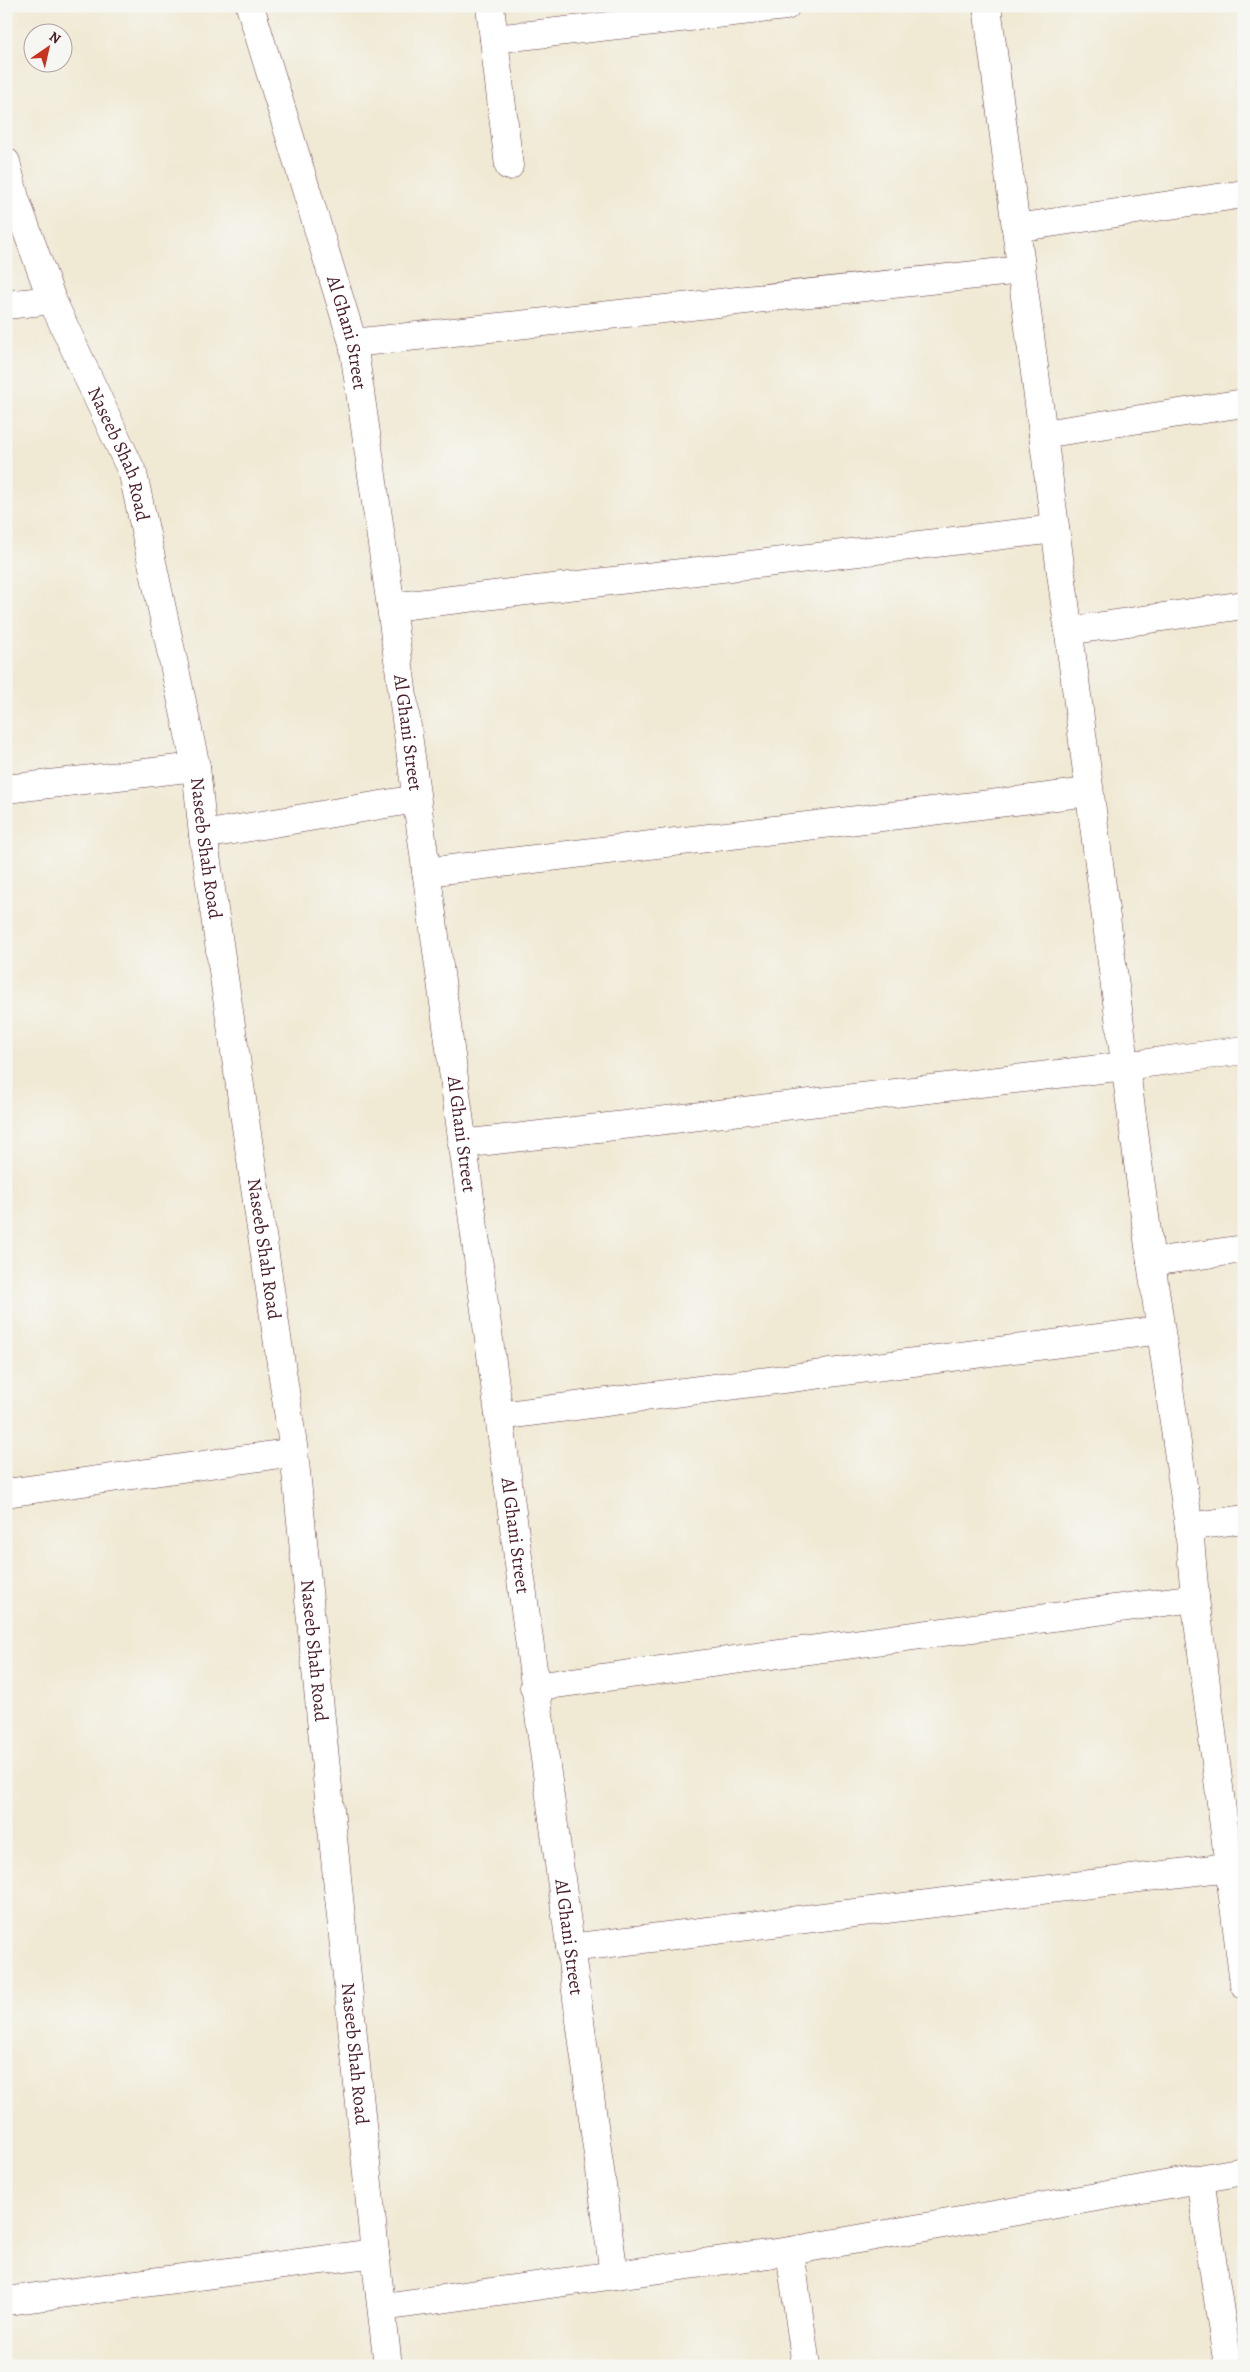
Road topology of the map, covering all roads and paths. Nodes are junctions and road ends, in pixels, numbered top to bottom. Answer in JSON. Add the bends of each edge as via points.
{"nodes":[{"id":1,"x":250,"y":6,"type":"edge"},
{"id":2,"x":490,"y":6,"type":"edge"},
{"id":3,"x":786,"y":6,"type":"edge"},
{"id":4,"x":987,"y":6,"type":"edge"},
{"id":5,"x":494,"y":39,"type":"junction"},
{"id":6,"x":6,"y":162,"type":"edge"},
{"id":7,"x":509,"y":166,"type":"dead end"},
{"id":8,"x":1244,"y":194,"type":"edge"},
{"id":9,"x":11,"y":199,"type":"edge"},
{"id":10,"x":1016,"y":228,"type":"junction"},
{"id":11,"x":1021,"y":270,"type":"junction"},
{"id":12,"x":52,"y":300,"type":"junction"},
{"id":13,"x":6,"y":305,"type":"edge"},
{"id":14,"x":353,"y":343,"type":"junction"},
{"id":15,"x":1244,"y":403,"type":"edge"},
{"id":16,"x":1043,"y":434,"type":"junction"},
{"id":17,"x":1055,"y":529,"type":"junction"},
{"id":18,"x":1244,"y":605,"type":"edge"},
{"id":19,"x":391,"y":607,"type":"junction"},
{"id":20,"x":1068,"y":631,"type":"junction"},
{"id":21,"x":196,"y":767,"type":"junction"},
{"id":22,"x":6,"y":789,"type":"edge"},
{"id":23,"x":1089,"y":792,"type":"junction"},
{"id":24,"x":416,"y":799,"type":"junction"},
{"id":25,"x":203,"y":835,"type":"junction"},
{"id":26,"x":426,"y":872,"type":"junction"},
{"id":27,"x":1244,"y":1050,"type":"edge"},
{"id":28,"x":1125,"y":1066,"type":"junction"},
{"id":29,"x":462,"y":1144,"type":"junction"},
{"id":30,"x":1244,"y":1249,"type":"edge"},
{"id":31,"x":1151,"y":1262,"type":"junction"},
{"id":32,"x":1160,"y":1330,"type":"junction"},
{"id":33,"x":499,"y":1416,"type":"junction"},
{"id":34,"x":294,"y":1452,"type":"junction"},
{"id":35,"x":6,"y":1493,"type":"edge"},
{"id":36,"x":1244,"y":1519,"type":"edge"},
{"id":37,"x":1189,"y":1527,"type":"junction"},
{"id":38,"x":1195,"y":1598,"type":"junction"},
{"id":39,"x":534,"y":1687,"type":"junction"},
{"id":40,"x":1229,"y":1867,"type":"junction"},
{"id":41,"x":570,"y":1948,"type":"junction"},
{"id":42,"x":1244,"y":1984,"type":"edge"},
{"id":43,"x":1244,"y":2171,"type":"edge"},
{"id":44,"x":1200,"y":2180,"type":"junction"},
{"id":45,"x":790,"y":2251,"type":"junction"},
{"id":46,"x":375,"y":2254,"type":"junction"},
{"id":47,"x":614,"y":2275,"type":"junction"},
{"id":48,"x":6,"y":2301,"type":"edge"},
{"id":49,"x":382,"y":2307,"type":"junction"},
{"id":50,"x":388,"y":2366,"type":"edge"},
{"id":51,"x":806,"y":2366,"type":"edge"},
{"id":52,"x":1228,"y":2366,"type":"edge"}],
"edges":[{"from":1,"to":14,"type":"street","name":"Al Ghani Street"},
{"from":2,"to":5,"type":"street"},
{"from":3,"to":5,"type":"street"},
{"from":4,"to":10,"type":"street"},
{"from":5,"to":7,"type":"street"},
{"from":6,"to":9,"type":"street","name":"Naseeb Shah Road"},
{"from":8,"to":10,"type":"street"},
{"from":9,"to":12,"type":"street","name":"Naseeb Shah Road"},
{"from":10,"to":11,"type":"street"},
{"from":11,"to":14,"type":"street"},
{"from":11,"to":16,"type":"street"},
{"from":12,"to":13,"type":"street"},
{"from":12,"to":21,"type":"street","name":"Naseeb Shah Road","via":[[132,474]]},
{"from":14,"to":19,"type":"street","name":"Al Ghani Street"},
{"from":15,"to":16,"type":"street"},
{"from":16,"to":17,"type":"street"},
{"from":17,"to":19,"type":"street"},
{"from":17,"to":20,"type":"street"},
{"from":18,"to":20,"type":"street"},
{"from":19,"to":24,"type":"street","name":"Al Ghani Street"},
{"from":20,"to":23,"type":"street"},
{"from":21,"to":22,"type":"street"},
{"from":21,"to":25,"type":"street","name":"Naseeb Shah Road"},
{"from":23,"to":26,"type":"street"},
{"from":23,"to":28,"type":"street"},
{"from":24,"to":25,"type":"street"},
{"from":24,"to":26,"type":"street","name":"Al Ghani Street"},
{"from":25,"to":34,"type":"street","name":"Naseeb Shah Road"},
{"from":26,"to":29,"type":"street","name":"Al Ghani Street"},
{"from":27,"to":28,"type":"street"},
{"from":28,"to":29,"type":"street"},
{"from":28,"to":31,"type":"street"},
{"from":29,"to":33,"type":"street","name":"Al Ghani Street"},
{"from":30,"to":31,"type":"street"},
{"from":31,"to":32,"type":"street"},
{"from":32,"to":33,"type":"street"},
{"from":32,"to":37,"type":"street"},
{"from":33,"to":39,"type":"street","name":"Al Ghani Street"},
{"from":34,"to":35,"type":"street"},
{"from":34,"to":46,"type":"street","name":"Naseeb Shah Road"},
{"from":36,"to":37,"type":"street"},
{"from":37,"to":38,"type":"street"},
{"from":38,"to":39,"type":"street"},
{"from":38,"to":40,"type":"street"},
{"from":39,"to":41,"type":"street","name":"Al Ghani Street"},
{"from":40,"to":41,"type":"street"},
{"from":40,"to":42,"type":"street"},
{"from":41,"to":47,"type":"street","name":"Al Ghani Street"},
{"from":43,"to":44,"type":"street"},
{"from":44,"to":45,"type":"street"},
{"from":44,"to":52,"type":"street"},
{"from":45,"to":47,"type":"street"},
{"from":45,"to":51,"type":"street"},
{"from":46,"to":48,"type":"street"},
{"from":46,"to":49,"type":"street","name":"Naseeb Shah Road"},
{"from":47,"to":49,"type":"street"},
{"from":49,"to":50,"type":"street","name":"Naseeb Shah Road"}]}
